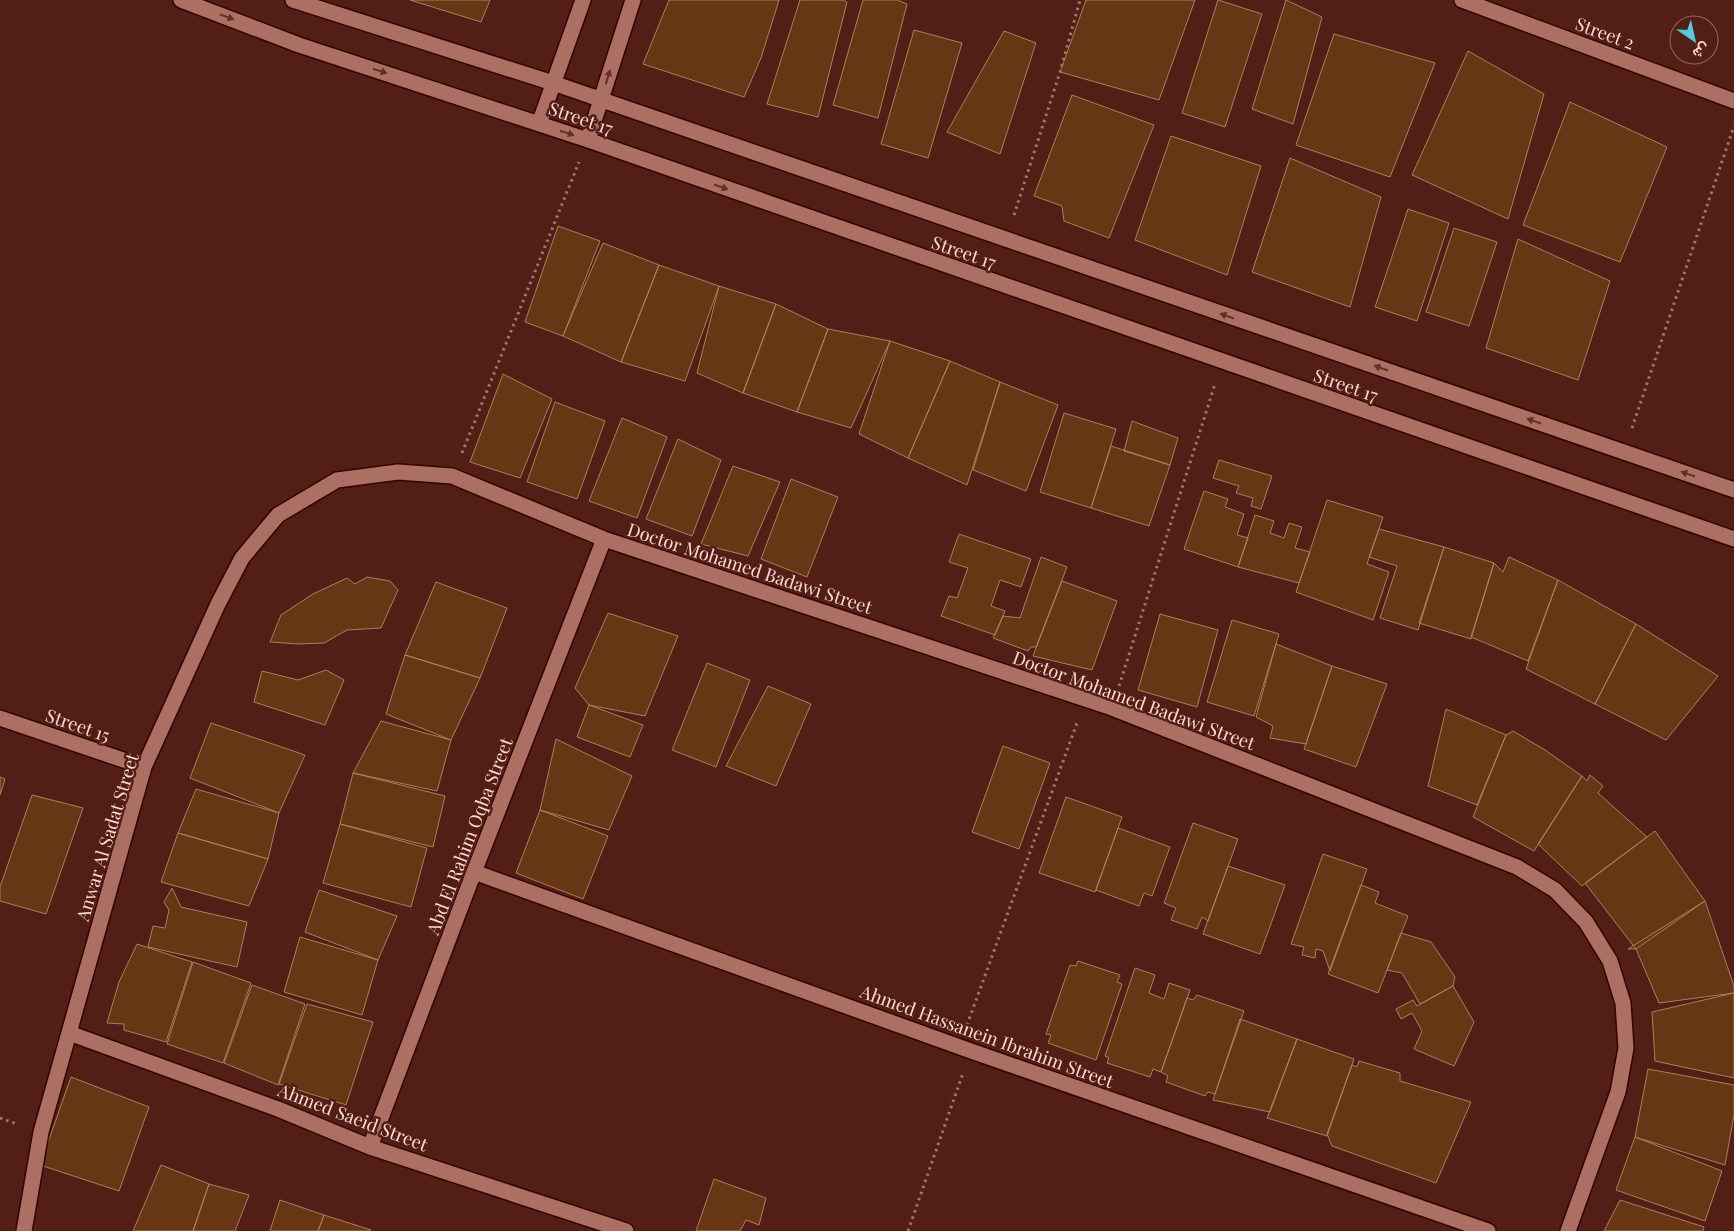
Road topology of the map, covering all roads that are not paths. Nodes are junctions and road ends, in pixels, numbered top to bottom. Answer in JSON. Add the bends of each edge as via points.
{"nodes":[{"id":1,"x":181,"y":0,"type":"edge"},
{"id":2,"x":294,"y":0,"type":"edge"},
{"id":3,"x":582,"y":0,"type":"edge"},
{"id":4,"x":633,"y":0,"type":"edge"},
{"id":5,"x":1462,"y":0,"type":"edge"},
{"id":6,"x":553,"y":84,"type":"junction"},
{"id":7,"x":601,"y":100,"type":"junction"},
{"id":8,"x":1734,"y":102,"type":"edge"},
{"id":9,"x":539,"y":124,"type":"junction"},
{"id":10,"x":588,"y":140,"type":"junction"},
{"id":11,"x":337,"y":480,"type":"joint"},
{"id":12,"x":1734,"y":490,"type":"edge"},
{"id":13,"x":604,"y":539,"type":"junction"},
{"id":14,"x":1734,"y":539,"type":"edge"},
{"id":15,"x":0,"y":718,"type":"edge"},
{"id":16,"x":144,"y":767,"type":"junction"},
{"id":17,"x":474,"y":872,"type":"junction"},
{"id":18,"x":69,"y":1033,"type":"junction"},
{"id":19,"x":370,"y":1147,"type":"junction"},
{"id":20,"x":24,"y":1231,"type":"edge"},
{"id":21,"x":626,"y":1231,"type":"edge"},
{"id":22,"x":1488,"y":1231,"type":"edge"},
{"id":23,"x":1568,"y":1231,"type":"edge"}],
"edges":[{"from":1,"to":9,"type":"street","name":"Street 17","one_way":true,"via":[[299,44]]},
{"from":2,"to":6,"type":"street","name":"Street 17"},
{"from":3,"to":6,"type":"street"},
{"from":7,"to":4,"type":"street","one_way":true},
{"from":5,"to":8,"type":"street","name":"Street 2"},
{"from":6,"to":7,"type":"street","name":"Street 17"},
{"from":6,"to":9,"type":"street"},
{"from":7,"to":10,"type":"street"},
{"from":12,"to":7,"type":"street","name":"Street 17","one_way":true},
{"from":9,"to":10,"type":"street","name":"Street 17","one_way":true},
{"from":10,"to":14,"type":"street","name":"Street 17","one_way":true},
{"from":11,"to":13,"type":"street","name":"Doctor Mohamed Badawi Street","via":[[398,472],[452,476]]},
{"from":11,"to":16,"type":"street","name":"Anwar Al Sadat Street","via":[[278,515],[242,558]]},
{"from":13,"to":17,"type":"street","name":"Abd El Rahim Oqba Street"},
{"from":13,"to":23,"type":"street","name":"Doctor Mohamed Badawi Street","via":[[1112,708],[1517,868],[1555,890],[1586,922],[1610,960],[1623,1003],[1626,1048],[1618,1092]]},
{"from":15,"to":16,"type":"street","name":"Street 15"},
{"from":16,"to":18,"type":"street","name":"Anwar Al Sadat Street"},
{"from":17,"to":19,"type":"street","name":"Abd El Rahim Oqba Street"},
{"from":17,"to":22,"type":"street","name":"Ahmed Hassanein Ibrahim Street","via":[[965,1049]]},
{"from":18,"to":19,"type":"street","name":"Ahmed Saeid Street","via":[[278,1109]]},
{"from":18,"to":20,"type":"street","name":"Anwar Al Sadat Street","via":[[41,1132]]},
{"from":19,"to":21,"type":"street","name":"Ahmed Saeid Street"}]}
